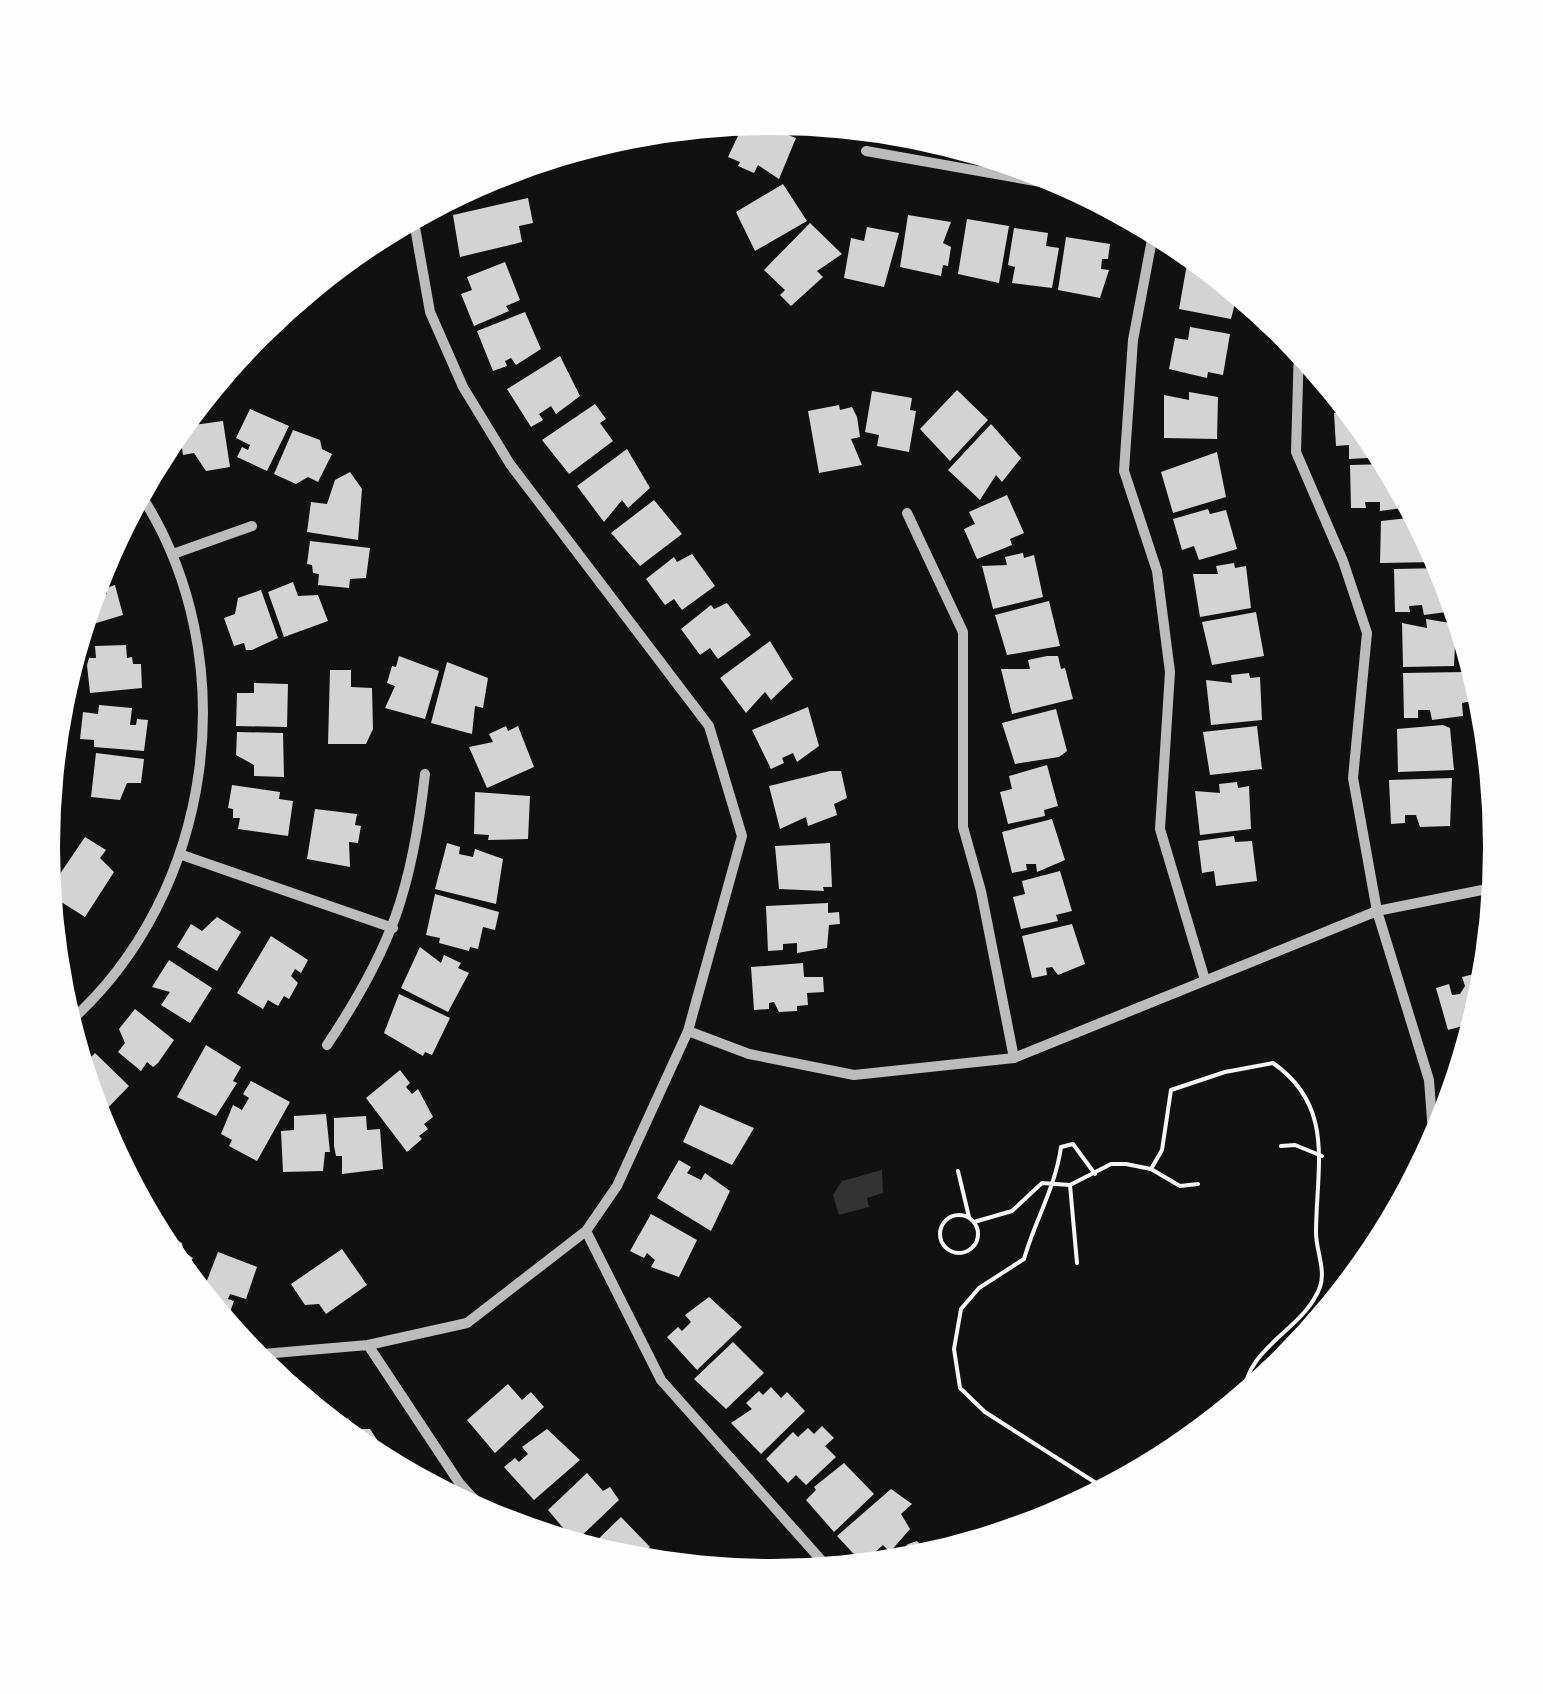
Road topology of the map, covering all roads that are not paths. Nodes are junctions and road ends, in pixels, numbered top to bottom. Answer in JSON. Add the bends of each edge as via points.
{"nodes":[{"id":1,"x":866,"y":152,"type":"dead end"},
{"id":2,"x":1010,"y":177,"type":"edge"},
{"id":3,"x":416,"y":231,"type":"edge"},
{"id":4,"x":1151,"y":245,"type":"edge"},
{"id":5,"x":1298,"y":369,"type":"edge"},
{"id":6,"x":147,"y":506,"type":"edge"},
{"id":7,"x":907,"y":513,"type":"dead end"},
{"id":8,"x":252,"y":526,"type":"dead end"},
{"id":9,"x":172,"y":554,"type":"junction"},
{"id":10,"x":424,"y":774,"type":"dead end"},
{"id":11,"x":182,"y":854,"type":"junction"},
{"id":12,"x":1481,"y":890,"type":"edge"},
{"id":13,"x":1377,"y":911,"type":"junction"},
{"id":14,"x":393,"y":928,"type":"junction"},
{"id":15,"x":1205,"y":980,"type":"junction"},
{"id":16,"x":80,"y":1013,"type":"edge"},
{"id":17,"x":688,"y":1031,"type":"junction"},
{"id":18,"x":327,"y":1045,"type":"dead end"},
{"id":19,"x":1014,"y":1058,"type":"junction"},
{"id":20,"x":1431,"y":1112,"type":"edge"},
{"id":21,"x":586,"y":1231,"type":"junction"},
{"id":22,"x":368,"y":1346,"type":"junction"},
{"id":23,"x":272,"y":1353,"type":"edge"},
{"id":24,"x":464,"y":1488,"type":"edge"},
{"id":25,"x":818,"y":1557,"type":"edge"}],
"edges":[{"from":1,"to":2,"type":"street"},
{"from":3,"to":17,"type":"street","via":[[430,312],[462,387],[510,464],[709,726],[742,836]]},
{"from":4,"to":15,"type":"street","via":[[1132,340],[1124,471],[1157,571],[1170,672],[1160,829]]},
{"from":5,"to":13,"type":"street","via":[[1296,452],[1367,632],[1353,778]]},
{"from":6,"to":9,"type":"street"},
{"from":7,"to":19,"type":"street","via":[[963,632],[962,827]]},
{"from":8,"to":9,"type":"street"},
{"from":9,"to":11,"type":"street","via":[[192,625],[205,717]]},
{"from":10,"to":14,"type":"street","via":[[416,849]]},
{"from":11,"to":14,"type":"street"},
{"from":11,"to":16,"type":"street","via":[[142,934]]},
{"from":12,"to":13,"type":"street"},
{"from":13,"to":15,"type":"street"},
{"from":13,"to":20,"type":"street","via":[[1429,1080]]},
{"from":14,"to":18,"type":"street","via":[[371,979]]},
{"from":15,"to":19,"type":"street"},
{"from":17,"to":19,"type":"street","via":[[749,1054],[854,1075]]},
{"from":17,"to":21,"type":"street","via":[[617,1186]]},
{"from":21,"to":22,"type":"street","via":[[467,1323]]},
{"from":21,"to":25,"type":"street","via":[[661,1380]]},
{"from":22,"to":23,"type":"street"},
{"from":22,"to":24,"type":"street"}]}
